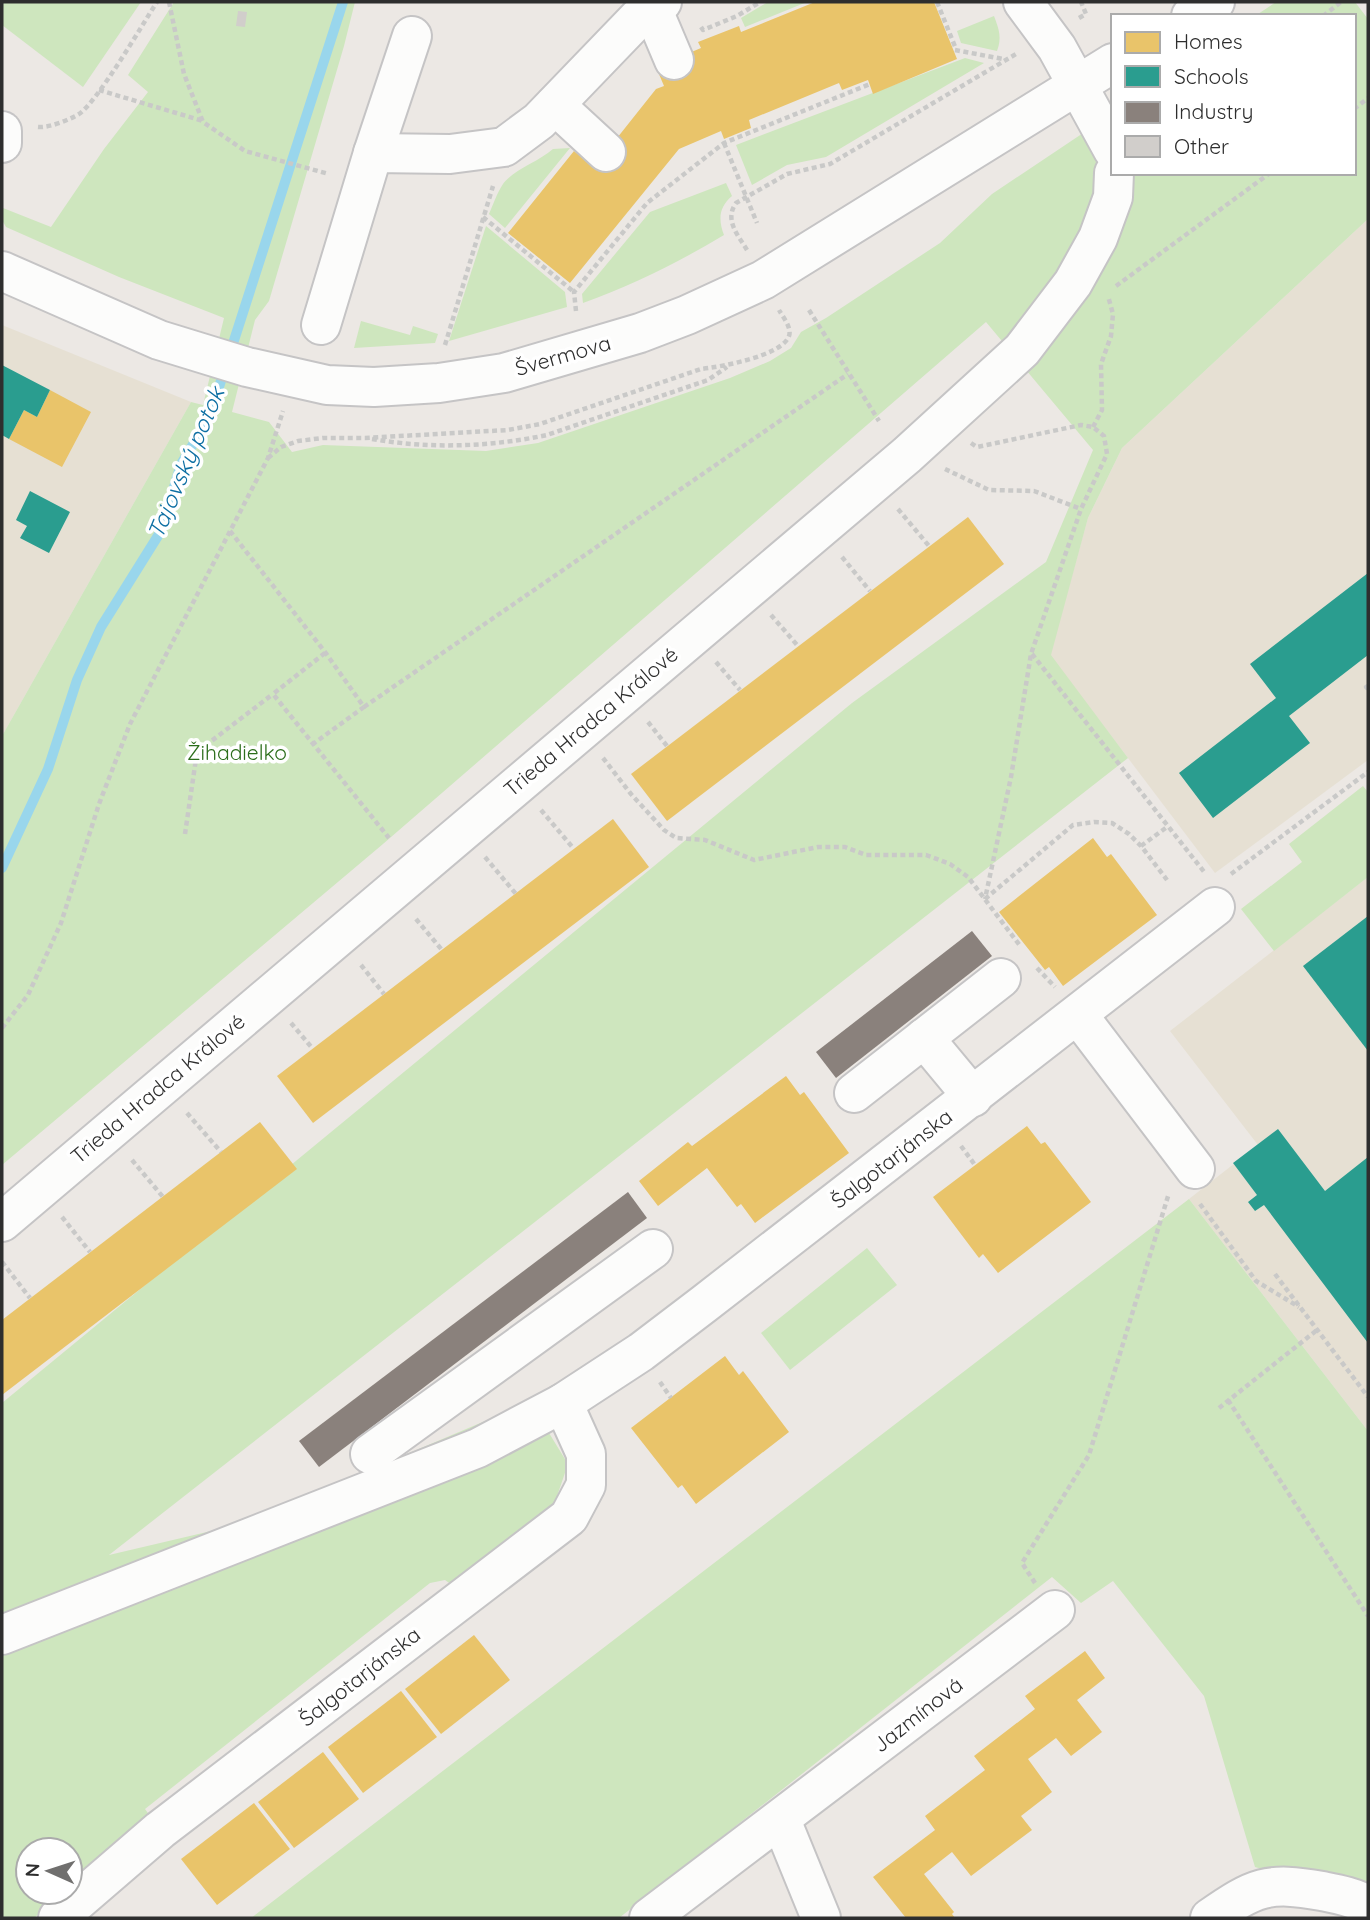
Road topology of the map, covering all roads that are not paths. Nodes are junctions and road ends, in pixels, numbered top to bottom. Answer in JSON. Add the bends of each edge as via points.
{"nodes":[{"id":1,"x":1023,"y":2,"type":"edge"},
{"id":2,"x":1214,"y":2,"type":"edge"},
{"id":3,"x":1194,"y":14,"type":"edge"},
{"id":4,"x":662,"y":24,"type":"edge"},
{"id":5,"x":412,"y":36,"type":"dead end"},
{"id":6,"x":1111,"y":64,"type":"edge"},
{"id":7,"x":1078,"y":83,"type":"junction"},
{"id":8,"x":555,"y":105,"type":"junction"},
{"id":9,"x":1111,"y":146,"type":"edge"},
{"id":10,"x":606,"y":152,"type":"dead end"},
{"id":11,"x":373,"y":153,"type":"junction"},
{"id":12,"x":1114,"y":175,"type":"edge"},
{"id":13,"x":2,"y":271,"type":"edge"},
{"id":14,"x":321,"y":325,"type":"dead end"},
{"id":15,"x":1216,"y":887,"type":"road end"},
{"id":16,"x":1001,"y":978,"type":"dead end"},
{"id":17,"x":1078,"y":1016,"type":"junction"},
{"id":18,"x":924,"y":1038,"type":"junction"},
{"id":19,"x":854,"y":1093,"type":"dead end"},
{"id":20,"x":973,"y":1097,"type":"junction"},
{"id":21,"x":1189,"y":1174,"type":"road end"},
{"id":22,"x":2,"y":1222,"type":"edge"},
{"id":23,"x":653,"y":1249,"type":"dead end"},
{"id":24,"x":562,"y":1403,"type":"junction"},
{"id":25,"x":402,"y":1430,"type":"junction"},
{"id":26,"x":370,"y":1454,"type":"dead end"},
{"id":27,"x":414,"y":1473,"type":"junction"},
{"id":28,"x":1055,"y":1610,"type":"road end"},
{"id":29,"x":2,"y":1635,"type":"edge"},
{"id":30,"x":781,"y":1820,"type":"junction"},
{"id":31,"x":1368,"y":1905,"type":"edge"},
{"id":32,"x":58,"y":1918,"type":"edge"},
{"id":33,"x":649,"y":1918,"type":"edge"},
{"id":34,"x":821,"y":1918,"type":"edge"},
{"id":35,"x":1210,"y":1918,"type":"edge"}],
"edges":[{"from":1,"to":7,"type":"street"},
{"from":2,"to":3,"type":"street"},
{"from":4,"to":8,"type":"street","via":[[643,13]]},
{"from":5,"to":11,"type":"street"},
{"from":6,"to":7,"type":"street","name":"Švermova"},
{"from":7,"to":9,"type":"street"},
{"from":7,"to":13,"type":"street","name":"Švermova","via":[[763,280],[640,333],[504,373],[439,383],[327,385],[159,340]]},
{"from":8,"to":10,"type":"street"},
{"from":8,"to":11,"type":"street","via":[[504,147],[450,155]]},
{"from":11,"to":14,"type":"street"},
{"from":12,"to":22,"type":"street","name":"Trieda Hradca Králové","via":[[1113,197],[1098,238],[1073,283],[1022,350],[907,455]]},
{"from":15,"to":17,"type":"street","name":"Šalgotarjánska"},
{"from":16,"to":18,"type":"street"},
{"from":17,"to":20,"type":"street","name":"Šalgotarjánska"},
{"from":17,"to":21,"type":"street"},
{"from":18,"to":19,"type":"street"},
{"from":18,"to":20,"type":"street"},
{"from":20,"to":24,"type":"street","name":"Šalgotarjánska","via":[[641,1352]]},
{"from":23,"to":25,"type":"street"},
{"from":24,"to":27,"type":"street","name":"Šalgotarjánska","via":[[478,1448]]},
{"from":24,"to":32,"type":"street","name":"Šalgotarjánska","via":[[586,1454],[586,1485],[569,1517],[160,1830]]},
{"from":25,"to":26,"type":"street"},
{"from":25,"to":27,"type":"street"},
{"from":27,"to":29,"type":"street","name":"Šalgotarjánska"},
{"from":28,"to":30,"type":"street","name":"Jazmínová"},
{"from":30,"to":33,"type":"street","name":"Jazmínová"},
{"from":30,"to":34,"type":"street"},
{"from":31,"to":35,"type":"street","via":[[1341,1894],[1287,1884],[1259,1888]]}]}
